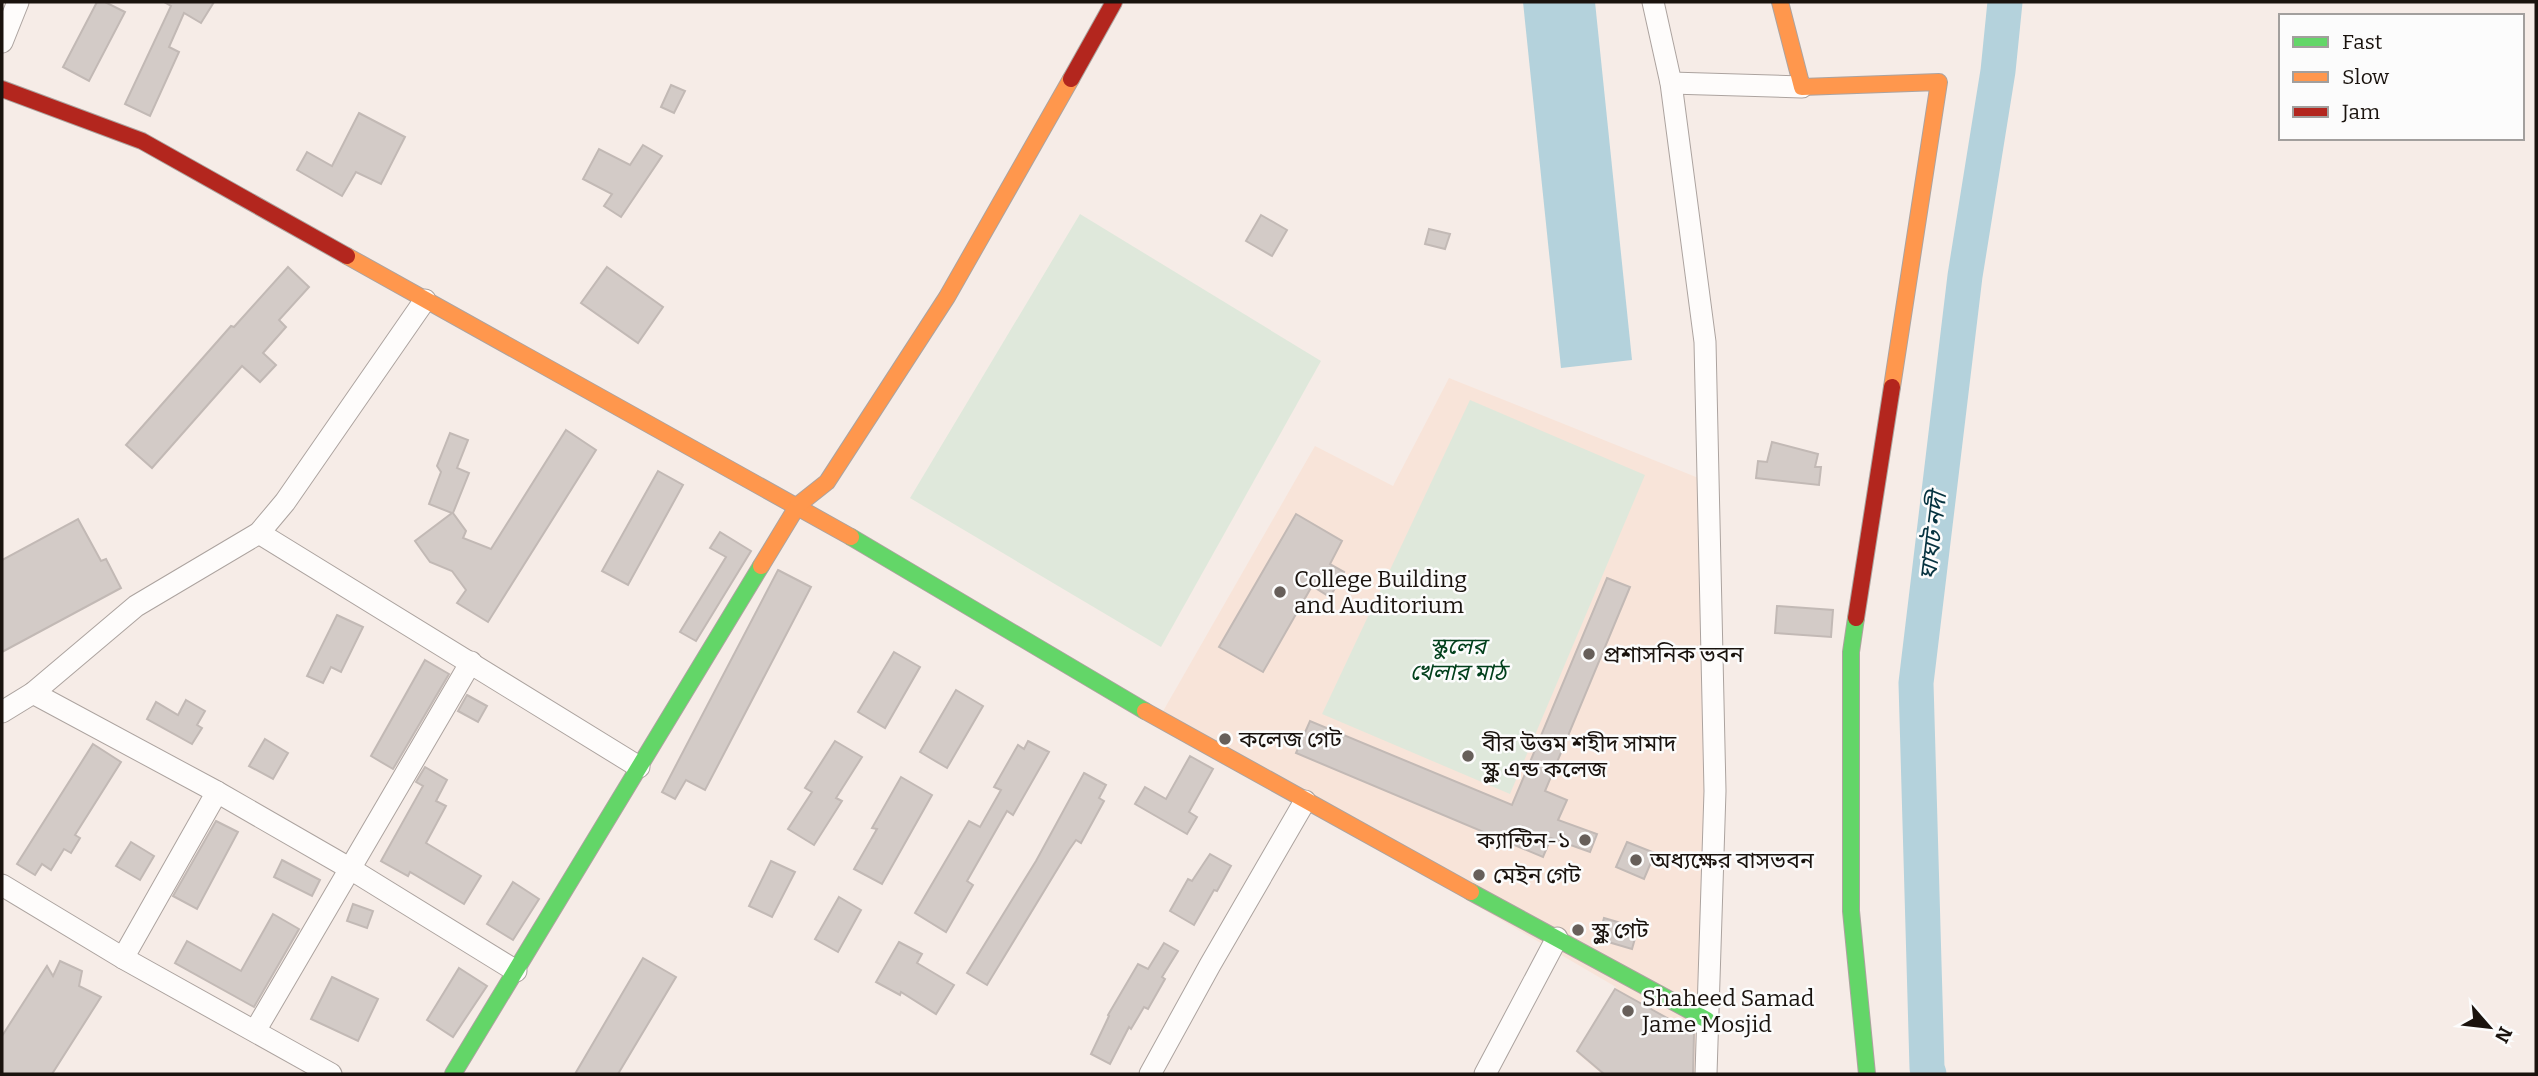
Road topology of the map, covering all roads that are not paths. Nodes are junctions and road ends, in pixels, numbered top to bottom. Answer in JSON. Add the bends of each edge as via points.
{"nodes":[{"id":1,"x":18,"y":2,"type":"edge"},
{"id":2,"x":1114,"y":2,"type":"edge"},
{"id":3,"x":1653,"y":2,"type":"edge"},
{"id":4,"x":1780,"y":2,"type":"edge"},
{"id":5,"x":2,"y":42,"type":"edge"},
{"id":6,"x":1671,"y":83,"type":"junction"},
{"id":7,"x":1802,"y":87,"type":"junction"},
{"id":8,"x":2,"y":89,"type":"edge"},
{"id":9,"x":425,"y":300,"type":"junction"},
{"id":10,"x":798,"y":505,"type":"junction"},
{"id":11,"x":259,"y":533,"type":"junction"},
{"id":12,"x":471,"y":662,"type":"junction"},
{"id":13,"x":33,"y":693,"type":"junction"},
{"id":14,"x":2,"y":712,"type":"edge"},
{"id":15,"x":639,"y":767,"type":"junction"},
{"id":16,"x":216,"y":792,"type":"junction"},
{"id":17,"x":1305,"y":801,"type":"junction"},
{"id":18,"x":349,"y":868,"type":"junction"},
{"id":19,"x":2,"y":885,"type":"edge"},
{"id":20,"x":1556,"y":939,"type":"junction"},
{"id":21,"x":123,"y":958,"type":"junction"},
{"id":22,"x":516,"y":971,"type":"junction"},
{"id":23,"x":1707,"y":1020,"type":"junction"},
{"id":24,"x":255,"y":1031,"type":"junction"},
{"id":25,"x":331,"y":1074,"type":"edge"},
{"id":26,"x":453,"y":1074,"type":"edge"},
{"id":27,"x":1150,"y":1074,"type":"edge"},
{"id":28,"x":1485,"y":1074,"type":"edge"},
{"id":29,"x":1706,"y":1074,"type":"edge"},
{"id":30,"x":1867,"y":1074,"type":"edge"}],
"edges":[{"from":1,"to":5,"type":"street"},
{"from":2,"to":10,"type":"street","via":[[947,297],[827,482]]},
{"from":3,"to":6,"type":"street"},
{"from":4,"to":7,"type":"street"},
{"from":6,"to":7,"type":"street"},
{"from":6,"to":23,"type":"street","via":[[1705,342],[1715,791]]},
{"from":7,"to":30,"type":"street","via":[[1939,82],[1850,652],[1850,911]]},
{"from":8,"to":9,"type":"street","via":[[142,141]]},
{"from":9,"to":10,"type":"street"},
{"from":9,"to":11,"type":"street"},
{"from":10,"to":15,"type":"street"},
{"from":10,"to":17,"type":"street"},
{"from":11,"to":12,"type":"street"},
{"from":11,"to":13,"type":"street","via":[[136,606]]},
{"from":12,"to":15,"type":"street"},
{"from":12,"to":18,"type":"street"},
{"from":13,"to":14,"type":"street"},
{"from":13,"to":16,"type":"street"},
{"from":15,"to":22,"type":"street"},
{"from":16,"to":18,"type":"street"},
{"from":16,"to":21,"type":"street"},
{"from":17,"to":20,"type":"street"},
{"from":17,"to":27,"type":"street"},
{"from":18,"to":22,"type":"street"},
{"from":18,"to":24,"type":"street"},
{"from":19,"to":21,"type":"street"},
{"from":20,"to":23,"type":"street"},
{"from":20,"to":28,"type":"street"},
{"from":21,"to":24,"type":"street"},
{"from":22,"to":26,"type":"street"},
{"from":23,"to":29,"type":"street"},
{"from":24,"to":25,"type":"street"}]}
